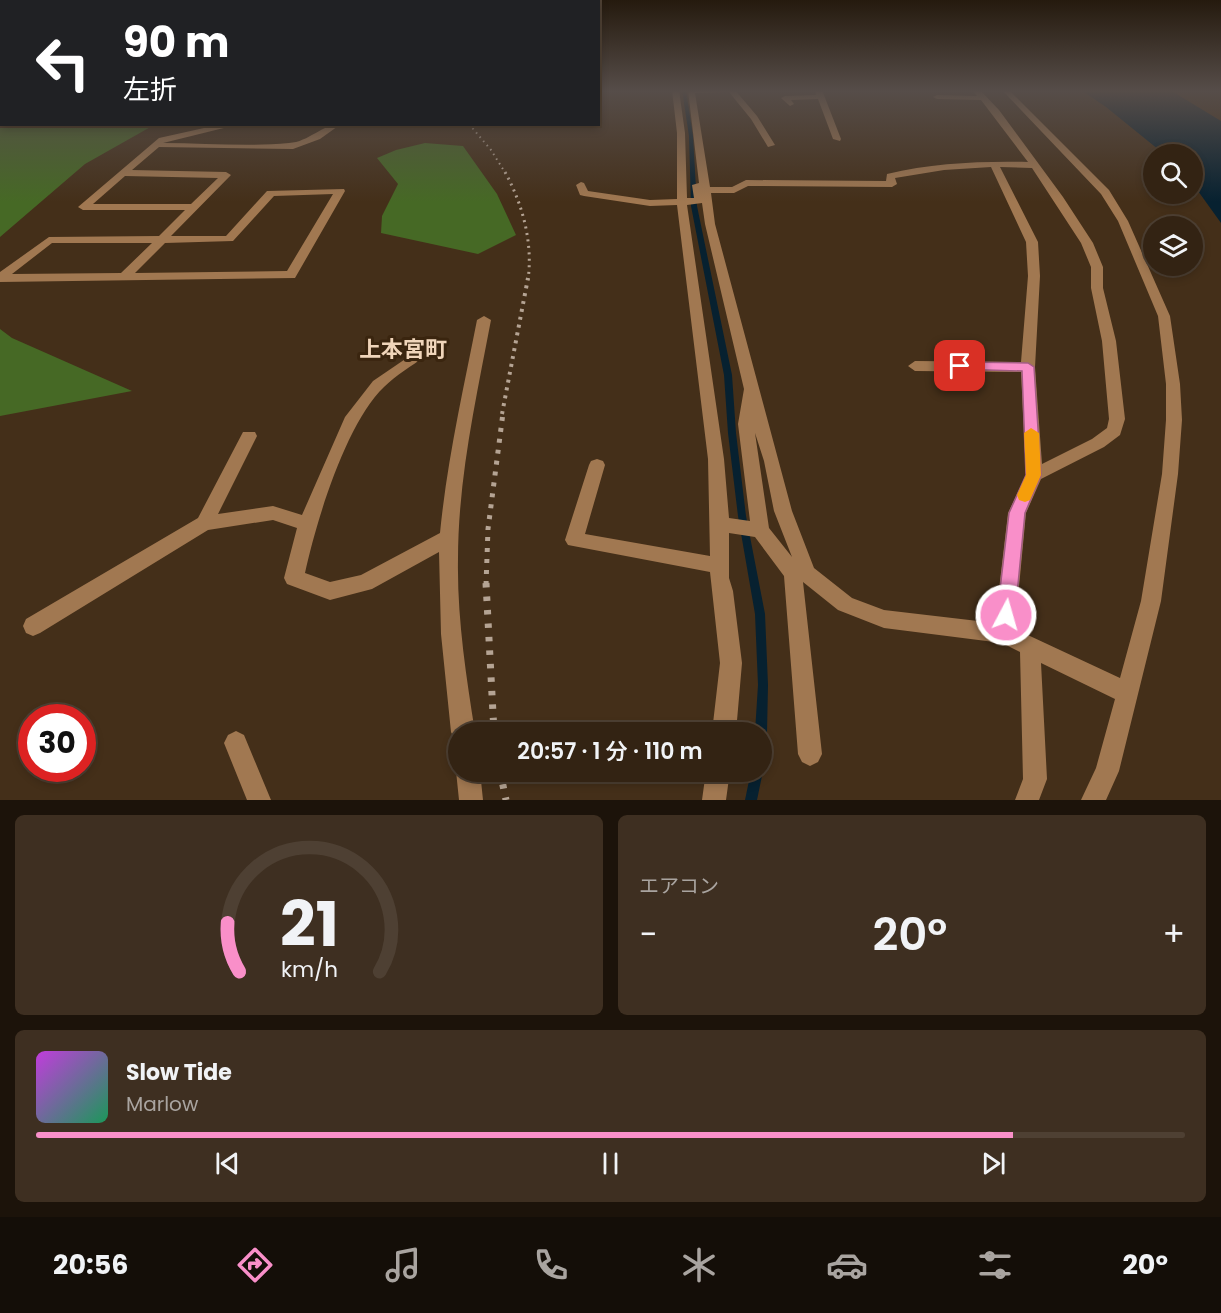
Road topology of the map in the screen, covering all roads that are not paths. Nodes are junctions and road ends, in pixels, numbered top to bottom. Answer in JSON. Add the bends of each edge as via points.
{"nodes":[{"id":1,"x":221,"y":127,"type":"edge"},
{"id":2,"x":332,"y":127,"type":"edge"},
{"id":3,"x":680,"y":127,"type":"edge"},
{"id":4,"x":696,"y":127,"type":"edge"},
{"id":5,"x":760,"y":127,"type":"edge"},
{"id":6,"x":832,"y":127,"type":"edge"},
{"id":7,"x":1006,"y":127,"type":"edge"},
{"id":8,"x":1042,"y":127,"type":"edge"},
{"id":9,"x":837,"y":140,"type":"dead end"},
{"id":10,"x":771,"y":146,"type":"dead end"},
{"id":11,"x":154,"y":147,"type":"junction"},
{"id":12,"x":994,"y":164,"type":"junction"},
{"id":13,"x":1033,"y":165,"type":"junction"},
{"id":14,"x":123,"y":173,"type":"junction"},
{"id":15,"x":581,"y":185,"type":"dead end"},
{"id":16,"x":694,"y":199,"type":"junction"},
{"id":17,"x":194,"y":207,"type":"junction"},
{"id":18,"x":162,"y":239,"type":"junction"},
{"id":19,"x":124,"y":277,"type":"junction"},
{"id":20,"x":0,"y":278,"type":"edge"},
{"id":21,"x":484,"y":320,"type":"dead end"},
{"id":22,"x":420,"y":353,"type":"dead end"},
{"id":23,"x":915,"y":366,"type":"dead end"},
{"id":24,"x":1028,"y":367,"type":"junction"},
{"id":25,"x":750,"y":379,"type":"junction"},
{"id":26,"x":249,"y":436,"type":"dead end"},
{"id":27,"x":597,"y":465,"type":"dead end"},
{"id":28,"x":1034,"y":475,"type":"junction"},
{"id":29,"x":204,"y":523,"type":"junction"},
{"id":30,"x":307,"y":524,"type":"junction"},
{"id":31,"x":723,"y":524,"type":"junction"},
{"id":32,"x":759,"y":530,"type":"junction"},
{"id":33,"x":449,"y":537,"type":"junction"},
{"id":34,"x":719,"y":566,"type":"junction"},
{"id":35,"x":800,"y":574,"type":"junction"},
{"id":36,"x":33,"y":626,"type":"dead end"},
{"id":37,"x":1004,"y":634,"type":"junction"},
{"id":38,"x":1030,"y":647,"type":"junction"},
{"id":39,"x":1127,"y":693,"type":"junction"},
{"id":40,"x":462,"y":722,"type":"edge"},
{"id":41,"x":725,"y":722,"type":"edge"},
{"id":42,"x":236,"y":743,"type":"dead end"},
{"id":43,"x":810,"y":754,"type":"dead end"},
{"id":44,"x":469,"y":782,"type":"edge"},
{"id":45,"x":716,"y":782,"type":"edge"},
{"id":46,"x":259,"y":800,"type":"edge"},
{"id":47,"x":471,"y":800,"type":"edge"},
{"id":48,"x":714,"y":800,"type":"edge"},
{"id":49,"x":1027,"y":800,"type":"edge"},
{"id":50,"x":1093,"y":800,"type":"edge"}],
"edges":[{"from":1,"to":11,"type":"street","via":[[162,140]]},
{"from":2,"to":11,"type":"street","via":[[293,147]]},
{"from":3,"to":16,"type":"street"},
{"from":4,"to":16,"type":"street","via":[[703,175]]},
{"from":5,"to":10,"type":"street"},
{"from":6,"to":9,"type":"street"},
{"from":7,"to":13,"type":"street"},
{"from":8,"to":39,"type":"street","via":[[1105,192],[1123,221],[1164,316],[1173,384],[1170,474],[1151,601]]},
{"from":11,"to":14,"type":"street"},
{"from":12,"to":13,"type":"street"},
{"from":12,"to":16,"type":"street","via":[[890,176],[892,184],[746,183],[735,190]]},
{"from":12,"to":24,"type":"street","via":[[1032,242],[1034,276]]},
{"from":13,"to":28,"type":"street","via":[[1072,219],[1097,267],[1116,418],[1114,431]]},
{"from":14,"to":17,"type":"street","via":[[226,175]]},
{"from":14,"to":17,"type":"street","via":[[83,207]]},
{"from":15,"to":16,"type":"street","via":[[584,193],[650,203]]},
{"from":16,"to":25,"type":"street","via":[[710,224]]},
{"from":16,"to":31,"type":"street"},
{"from":17,"to":18,"type":"street"},
{"from":18,"to":19,"type":"street"},
{"from":18,"to":19,"type":"street","via":[[229,239],[271,193],[340,191],[291,275]]},
{"from":18,"to":20,"type":"street","via":[[49,240]]},
{"from":19,"to":20,"type":"street"},
{"from":21,"to":33,"type":"street","via":[[460,439]]},
{"from":22,"to":30,"type":"street","via":[[378,384],[350,421]]},
{"from":23,"to":24,"type":"street"},
{"from":24,"to":28,"type":"street"},
{"from":25,"to":32,"type":"street","via":[[746,424]]},
{"from":25,"to":35,"type":"street"},
{"from":26,"to":29,"type":"street"},
{"from":27,"to":34,"type":"street","via":[[574,540]]},
{"from":28,"to":37,"type":"street","via":[[1017,513]]},
{"from":29,"to":30,"type":"street","via":[[273,513]]},
{"from":29,"to":36,"type":"street"},
{"from":30,"to":33,"type":"street","via":[[294,578],[330,591],[365,584]]},
{"from":31,"to":32,"type":"street"},
{"from":31,"to":34,"type":"street"},
{"from":32,"to":35,"type":"street"},
{"from":33,"to":40,"type":"street","via":[[450,634]]},
{"from":34,"to":41,"type":"street","via":[[731,663]]},
{"from":35,"to":37,"type":"street","via":[[845,604],[884,619]]},
{"from":35,"to":43,"type":"street"},
{"from":37,"to":38,"type":"street"},
{"from":38,"to":39,"type":"street"},
{"from":38,"to":49,"type":"street","via":[[1035,779]]},
{"from":39,"to":50,"type":"street","via":[[1107,771]]},
{"from":42,"to":46,"type":"street"},
{"from":44,"to":47,"type":"street"},
{"from":45,"to":48,"type":"street"}]}
